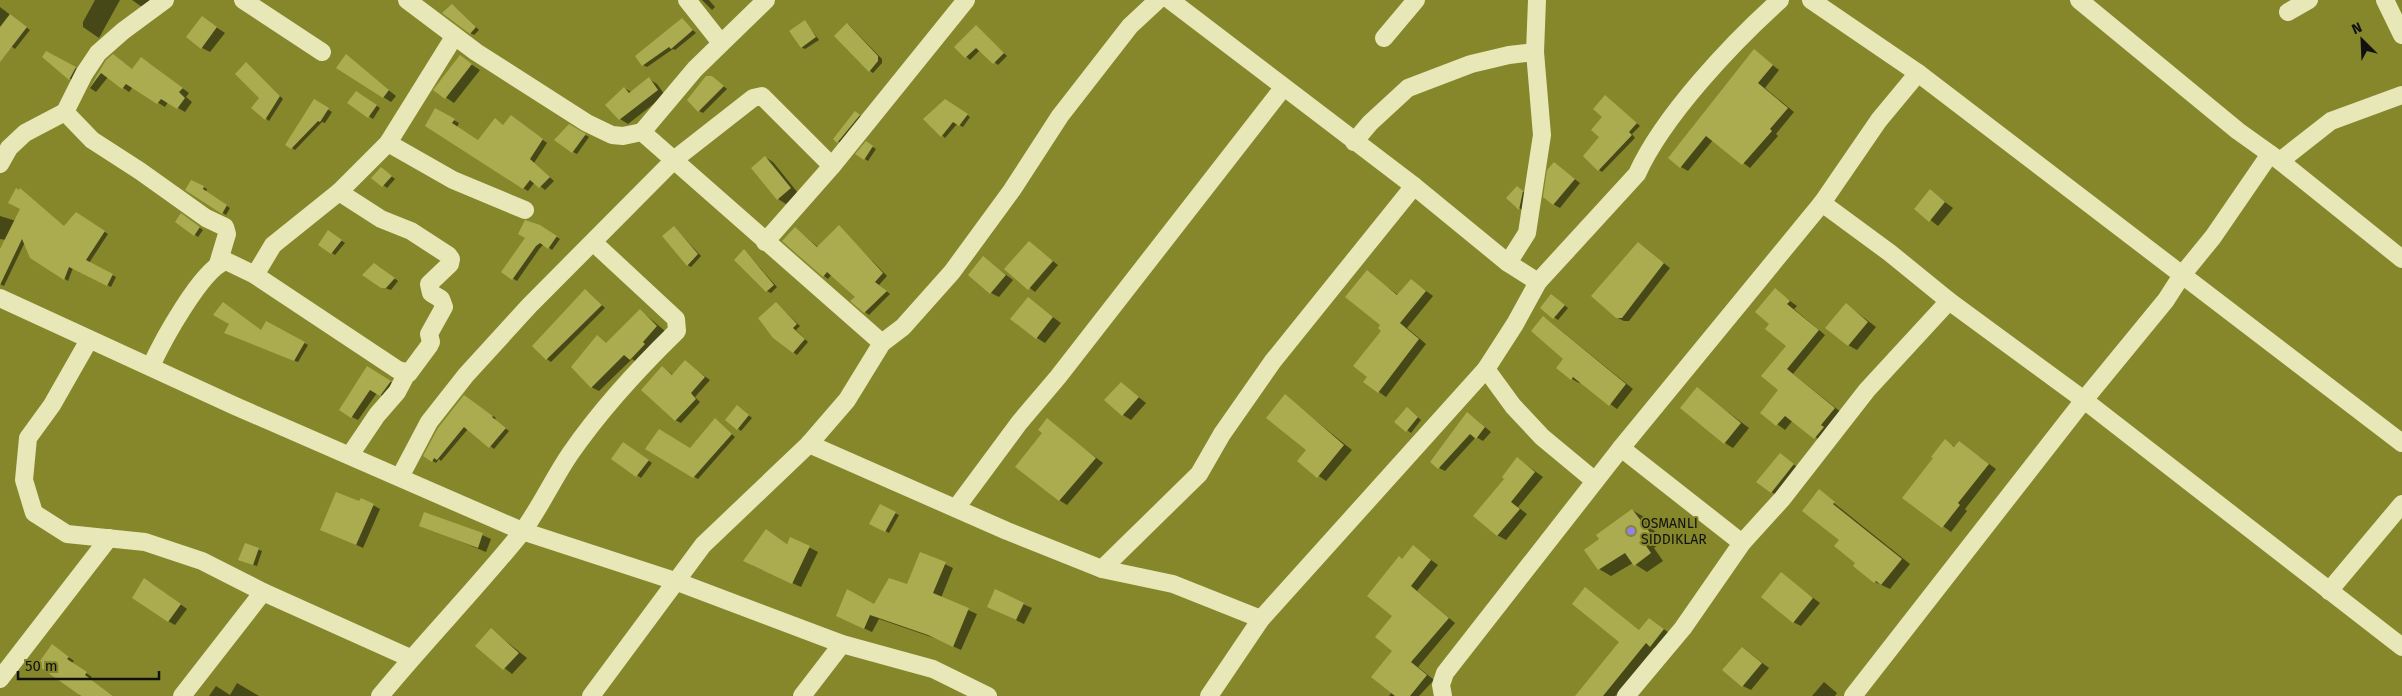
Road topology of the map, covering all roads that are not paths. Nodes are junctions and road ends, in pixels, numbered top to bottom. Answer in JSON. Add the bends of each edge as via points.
{"nodes":[{"id":1,"x":165,"y":0,"type":"edge"},
{"id":2,"x":243,"y":0,"type":"edge"},
{"id":3,"x":407,"y":0,"type":"edge"},
{"id":4,"x":687,"y":0,"type":"edge"},
{"id":5,"x":766,"y":0,"type":"edge"},
{"id":6,"x":966,"y":0,"type":"edge"},
{"id":7,"x":1158,"y":0,"type":"edge"},
{"id":8,"x":1170,"y":0,"type":"edge"},
{"id":9,"x":1416,"y":0,"type":"edge"},
{"id":10,"x":1537,"y":0,"type":"edge"},
{"id":11,"x":1780,"y":0,"type":"edge"},
{"id":12,"x":1812,"y":0,"type":"edge"},
{"id":13,"x":2079,"y":0,"type":"edge"},
{"id":14,"x":2309,"y":0,"type":"edge"},
{"id":15,"x":2385,"y":0,"type":"edge"},
{"id":16,"x":2288,"y":12,"type":"dead end"},
{"id":17,"x":2402,"y":35,"type":"edge"},
{"id":18,"x":454,"y":37,"type":"junction"},
{"id":19,"x":1384,"y":38,"type":"dead end"},
{"id":20,"x":721,"y":43,"type":"junction"},
{"id":21,"x":322,"y":52,"type":"dead end"},
{"id":22,"x":1535,"y":52,"type":"junction"},
{"id":23,"x":1918,"y":73,"type":"junction"},
{"id":24,"x":1283,"y":88,"type":"junction"},
{"id":25,"x":2402,"y":96,"type":"edge"},
{"id":26,"x":65,"y":112,"type":"junction"},
{"id":27,"x":642,"y":132,"type":"junction"},
{"id":28,"x":388,"y":142,"type":"junction"},
{"id":29,"x":1354,"y":142,"type":"junction"},
{"id":30,"x":2275,"y":157,"type":"junction"},
{"id":31,"x":675,"y":159,"type":"junction"},
{"id":32,"x":0,"y":164,"type":"edge"},
{"id":33,"x":832,"y":166,"type":"junction"},
{"id":34,"x":1414,"y":186,"type":"junction"},
{"id":35,"x":339,"y":192,"type":"junction"},
{"id":36,"x":1822,"y":203,"type":"junction"},
{"id":37,"x":525,"y":210,"type":"dead end"},
{"id":38,"x":593,"y":242,"type":"junction"},
{"id":39,"x":765,"y":242,"type":"junction"},
{"id":40,"x":2402,"y":259,"type":"edge"},
{"id":41,"x":1508,"y":263,"type":"junction"},
{"id":42,"x":218,"y":264,"type":"junction"},
{"id":43,"x":255,"y":275,"type":"junction"},
{"id":44,"x":2182,"y":275,"type":"junction"},
{"id":45,"x":1538,"y":282,"type":"junction"},
{"id":46,"x":0,"y":298,"type":"edge"},
{"id":47,"x":1950,"y":301,"type":"junction"},
{"id":48,"x":89,"y":340,"type":"junction"},
{"id":49,"x":882,"y":343,"type":"junction"},
{"id":50,"x":151,"y":366,"type":"junction"},
{"id":51,"x":1486,"y":369,"type":"junction"},
{"id":52,"x":407,"y":373,"type":"junction"},
{"id":53,"x":2084,"y":400,"type":"junction"},
{"id":54,"x":2402,"y":443,"type":"edge"},
{"id":55,"x":809,"y":444,"type":"junction"},
{"id":56,"x":1621,"y":448,"type":"junction"},
{"id":57,"x":350,"y":455,"type":"junction"},
{"id":58,"x":400,"y":476,"type":"junction"},
{"id":59,"x":1595,"y":481,"type":"junction"},
{"id":60,"x":2402,"y":504,"type":"edge"},
{"id":61,"x":956,"y":508,"type":"junction"},
{"id":62,"x":522,"y":531,"type":"junction"},
{"id":63,"x":109,"y":538,"type":"junction"},
{"id":64,"x":1742,"y":543,"type":"junction"},
{"id":65,"x":1102,"y":569,"type":"junction"},
{"id":66,"x":675,"y":581,"type":"junction"},
{"id":67,"x":2330,"y":591,"type":"junction"},
{"id":68,"x":263,"y":592,"type":"junction"},
{"id":69,"x":1261,"y":619,"type":"junction"},
{"id":70,"x":842,"y":644,"type":"junction"},
{"id":71,"x":2402,"y":648,"type":"edge"},
{"id":72,"x":410,"y":658,"type":"junction"},
{"id":73,"x":0,"y":679,"type":"edge"},
{"id":74,"x":182,"y":696,"type":"edge"},
{"id":75,"x":380,"y":696,"type":"edge"},
{"id":76,"x":591,"y":696,"type":"edge"},
{"id":77,"x":802,"y":696,"type":"edge"},
{"id":78,"x":988,"y":696,"type":"edge"},
{"id":79,"x":1209,"y":696,"type":"edge"},
{"id":80,"x":1443,"y":696,"type":"edge"},
{"id":81,"x":1626,"y":696,"type":"edge"},
{"id":82,"x":1853,"y":696,"type":"edge"}],
"edges":[{"from":1,"to":26,"type":"street","via":[[98,53]]},
{"from":2,"to":21,"type":"street"},
{"from":3,"to":18,"type":"street"},
{"from":4,"to":20,"type":"street"},
{"from":5,"to":20,"type":"street"},
{"from":6,"to":33,"type":"street"},
{"from":7,"to":49,"type":"street","via":[[1130,26],[1060,116],[1012,190],[952,272],[903,327]]},
{"from":8,"to":24,"type":"street"},
{"from":9,"to":19,"type":"street"},
{"from":10,"to":22,"type":"street"},
{"from":11,"to":45,"type":"street","via":[[1751,26],[1693,92],[1646,153],[1637,174]]},
{"from":12,"to":23,"type":"street"},
{"from":13,"to":30,"type":"street","via":[[2238,131]]},
{"from":14,"to":16,"type":"street"},
{"from":15,"to":17,"type":"street"},
{"from":18,"to":27,"type":"street","via":[[587,124],[612,135]]},
{"from":18,"to":28,"type":"street"},
{"from":20,"to":27,"type":"street"},
{"from":22,"to":29,"type":"street","via":[[1471,64],[1408,88]]},
{"from":22,"to":41,"type":"street","via":[[1542,135],[1538,169],[1527,233]]},
{"from":23,"to":36,"type":"street","via":[[1879,120]]},
{"from":23,"to":44,"type":"street"},
{"from":24,"to":29,"type":"street"},
{"from":24,"to":61,"type":"street"},
{"from":25,"to":30,"type":"street","via":[[2331,121]]},
{"from":26,"to":32,"type":"street","via":[[25,133],[9,148]]},
{"from":26,"to":42,"type":"street","via":[[92,140],[206,218],[225,226],[227,234]]},
{"from":27,"to":31,"type":"street"},
{"from":28,"to":35,"type":"street"},
{"from":28,"to":37,"type":"street","via":[[453,180]]},
{"from":29,"to":34,"type":"street"},
{"from":30,"to":40,"type":"street"},
{"from":30,"to":44,"type":"street"},
{"from":31,"to":33,"type":"street","via":[[753,98],[762,96]]},
{"from":31,"to":38,"type":"street"},
{"from":31,"to":39,"type":"street"},
{"from":33,"to":39,"type":"street"},
{"from":34,"to":41,"type":"street"},
{"from":34,"to":65,"type":"street","via":[[1273,361],[1198,474]]},
{"from":35,"to":43,"type":"street","via":[[273,245]]},
{"from":35,"to":52,"type":"street","via":[[381,219],[412,231],[451,259],[450,264],[429,284],[431,293],[441,299],[444,307],[429,334],[429,346]]},
{"from":36,"to":47,"type":"street"},
{"from":36,"to":56,"type":"street"},
{"from":38,"to":58,"type":"street","via":[[466,375],[429,422]]},
{"from":38,"to":62,"type":"street","via":[[676,319],[676,330],[594,421]]},
{"from":39,"to":49,"type":"street"},
{"from":41,"to":45,"type":"street"},
{"from":42,"to":43,"type":"street","via":[[226,261]]},
{"from":42,"to":50,"type":"street","via":[[192,296]]},
{"from":43,"to":52,"type":"street"},
{"from":44,"to":53,"type":"street","via":[[2166,300]]},
{"from":44,"to":54,"type":"street"},
{"from":45,"to":51,"type":"street"},
{"from":46,"to":48,"type":"street"},
{"from":47,"to":53,"type":"street"},
{"from":47,"to":64,"type":"street","via":[[1867,390],[1782,499]]},
{"from":48,"to":50,"type":"street"},
{"from":48,"to":63,"type":"street","via":[[52,405],[28,438],[24,480],[34,513],[66,534]]},
{"from":49,"to":55,"type":"street","via":[[847,400]]},
{"from":50,"to":57,"type":"street"},
{"from":51,"to":59,"type":"street","via":[[1513,406],[1542,437]]},
{"from":51,"to":69,"type":"street"},
{"from":52,"to":57,"type":"street","via":[[397,392]]},
{"from":53,"to":67,"type":"street"},
{"from":53,"to":82,"type":"street"},
{"from":55,"to":61,"type":"street"},
{"from":55,"to":66,"type":"street","via":[[703,545]]},
{"from":56,"to":59,"type":"street"},
{"from":56,"to":64,"type":"street"},
{"from":57,"to":58,"type":"street"},
{"from":58,"to":62,"type":"street"},
{"from":59,"to":80,"type":"street","via":[[1445,673],[1441,685]]},
{"from":60,"to":67,"type":"street"},
{"from":61,"to":65,"type":"street"},
{"from":62,"to":66,"type":"street"},
{"from":62,"to":72,"type":"street"},
{"from":63,"to":68,"type":"street","via":[[145,542],[202,561]]},
{"from":63,"to":73,"type":"street"},
{"from":64,"to":81,"type":"street","via":[[1683,628]]},
{"from":65,"to":69,"type":"street","via":[[1173,584]]},
{"from":66,"to":70,"type":"street"},
{"from":66,"to":76,"type":"street"},
{"from":67,"to":71,"type":"street"},
{"from":68,"to":72,"type":"street"},
{"from":68,"to":74,"type":"street"},
{"from":69,"to":79,"type":"street"},
{"from":70,"to":77,"type":"street"},
{"from":70,"to":78,"type":"street","via":[[933,669]]},
{"from":72,"to":75,"type":"street"}]}
